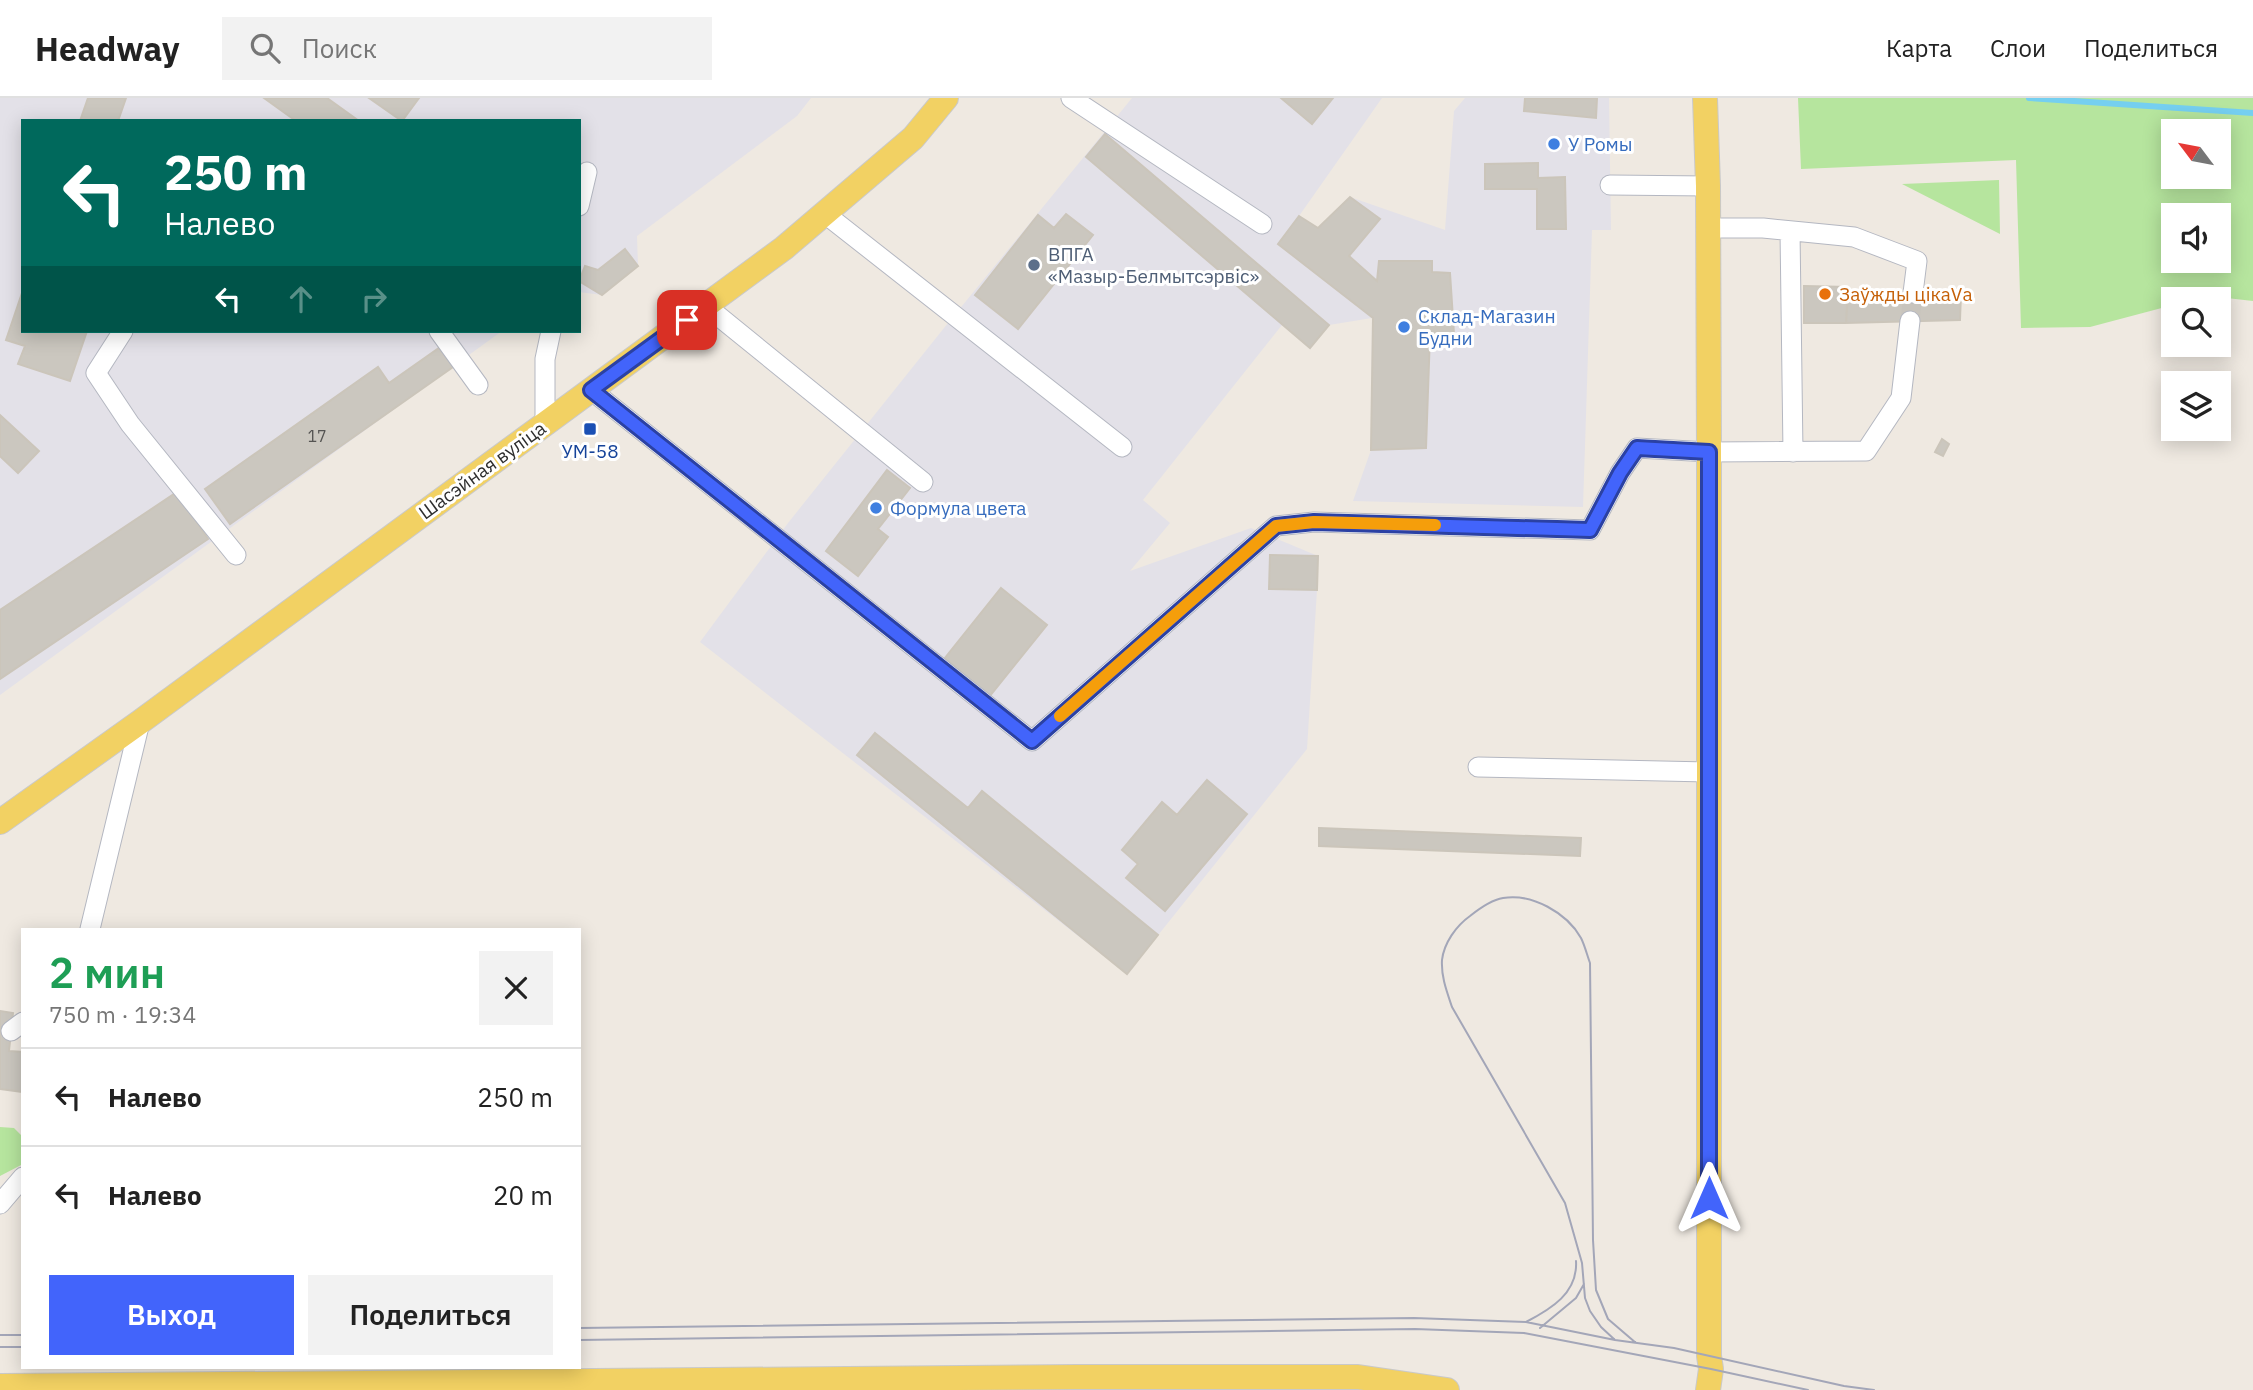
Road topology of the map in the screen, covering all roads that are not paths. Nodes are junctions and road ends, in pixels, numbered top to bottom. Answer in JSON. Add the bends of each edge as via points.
{"nodes":[{"id":1,"x":946,"y":98,"type":"edge"},
{"id":2,"x":1071,"y":98,"type":"edge"},
{"id":3,"x":1705,"y":98,"type":"edge"},
{"id":4,"x":587,"y":172,"type":"dead end"},
{"id":5,"x":1610,"y":185,"type":"dead end"},
{"id":6,"x":1708,"y":186,"type":"junction"},
{"id":7,"x":581,"y":198,"type":"edge"},
{"id":8,"x":824,"y":214,"type":"junction"},
{"id":9,"x":1262,"y":224,"type":"dead end"},
{"id":10,"x":1707,"y":228,"type":"junction"},
{"id":11,"x":1790,"y":231,"type":"junction"},
{"id":12,"x":1913,"y":293,"type":"tunnel mouth"},
{"id":13,"x":706,"y":306,"type":"junction"},
{"id":14,"x":1910,"y":321,"type":"tunnel mouth"},
{"id":15,"x":122,"y":333,"type":"edge"},
{"id":16,"x":440,"y":333,"type":"edge"},
{"id":17,"x":551,"y":333,"type":"edge"},
{"id":18,"x":478,"y":385,"type":"dead end"},
{"id":19,"x":591,"y":390,"type":"junction"},
{"id":20,"x":545,"y":424,"type":"junction"},
{"id":21,"x":1122,"y":447,"type":"dead end"},
{"id":22,"x":1709,"y":452,"type":"junction"},
{"id":23,"x":1793,"y":452,"type":"junction"},
{"id":24,"x":923,"y":482,"type":"dead end"},
{"id":25,"x":236,"y":555,"type":"dead end"},
{"id":26,"x":140,"y":722,"type":"junction"},
{"id":27,"x":1478,"y":767,"type":"dead end"},
{"id":28,"x":1708,"y":772,"type":"junction"},
{"id":29,"x":0,"y":822,"type":"edge"},
{"id":30,"x":90,"y":928,"type":"edge"},
{"id":31,"x":21,"y":1179,"type":"edge"},
{"id":32,"x":0,"y":1204,"type":"edge"},
{"id":33,"x":0,"y":1386,"type":"edge"},
{"id":34,"x":1447,"y":1390,"type":"edge"},
{"id":35,"x":1708,"y":1390,"type":"edge"}],
"edges":[{"from":1,"to":8,"type":"main road","name":"Шасэйная вуліца","via":[[913,138]]},
{"from":2,"to":9,"type":"lane"},
{"from":3,"to":6,"type":"main road"},
{"from":4,"to":7,"type":"lane"},
{"from":5,"to":6,"type":"lane"},
{"from":6,"to":10,"type":"main road"},
{"from":8,"to":13,"type":"main road","name":"Шасэйная вуліца"},
{"from":8,"to":21,"type":"lane"},
{"from":10,"to":11,"type":"lane"},
{"from":10,"to":22,"type":"main road"},
{"from":11,"to":12,"type":"lane","via":[[1854,237],[1917,261]]},
{"from":11,"to":23,"type":"lane"},
{"from":13,"to":19,"type":"main road","name":"Шасэйная вуліца"},
{"from":13,"to":24,"type":"lane"},
{"from":14,"to":23,"type":"lane","via":[[1901,398],[1866,451]]},
{"from":15,"to":25,"type":"lane","via":[[96,373]]},
{"from":16,"to":18,"type":"lane"},
{"from":17,"to":20,"type":"lane","via":[[545,359]]},
{"from":19,"to":20,"type":"main road","name":"Шасэйная вуліца"},
{"from":19,"to":22,"type":"lane","via":[[1032,741],[1276,526],[1314,522],[1590,530],[1637,448]]},
{"from":20,"to":26,"type":"main road","name":"Шасэйная вуліца"},
{"from":22,"to":23,"type":"lane"},
{"from":22,"to":28,"type":"main road"},
{"from":26,"to":29,"type":"main road","name":"Шасэйная вуліца"},
{"from":26,"to":30,"type":"lane"},
{"from":27,"to":28,"type":"lane"},
{"from":28,"to":35,"type":"main road"},
{"from":31,"to":32,"type":"lane"},
{"from":33,"to":34,"type":"main road","via":[[1358,1377]]}]}
